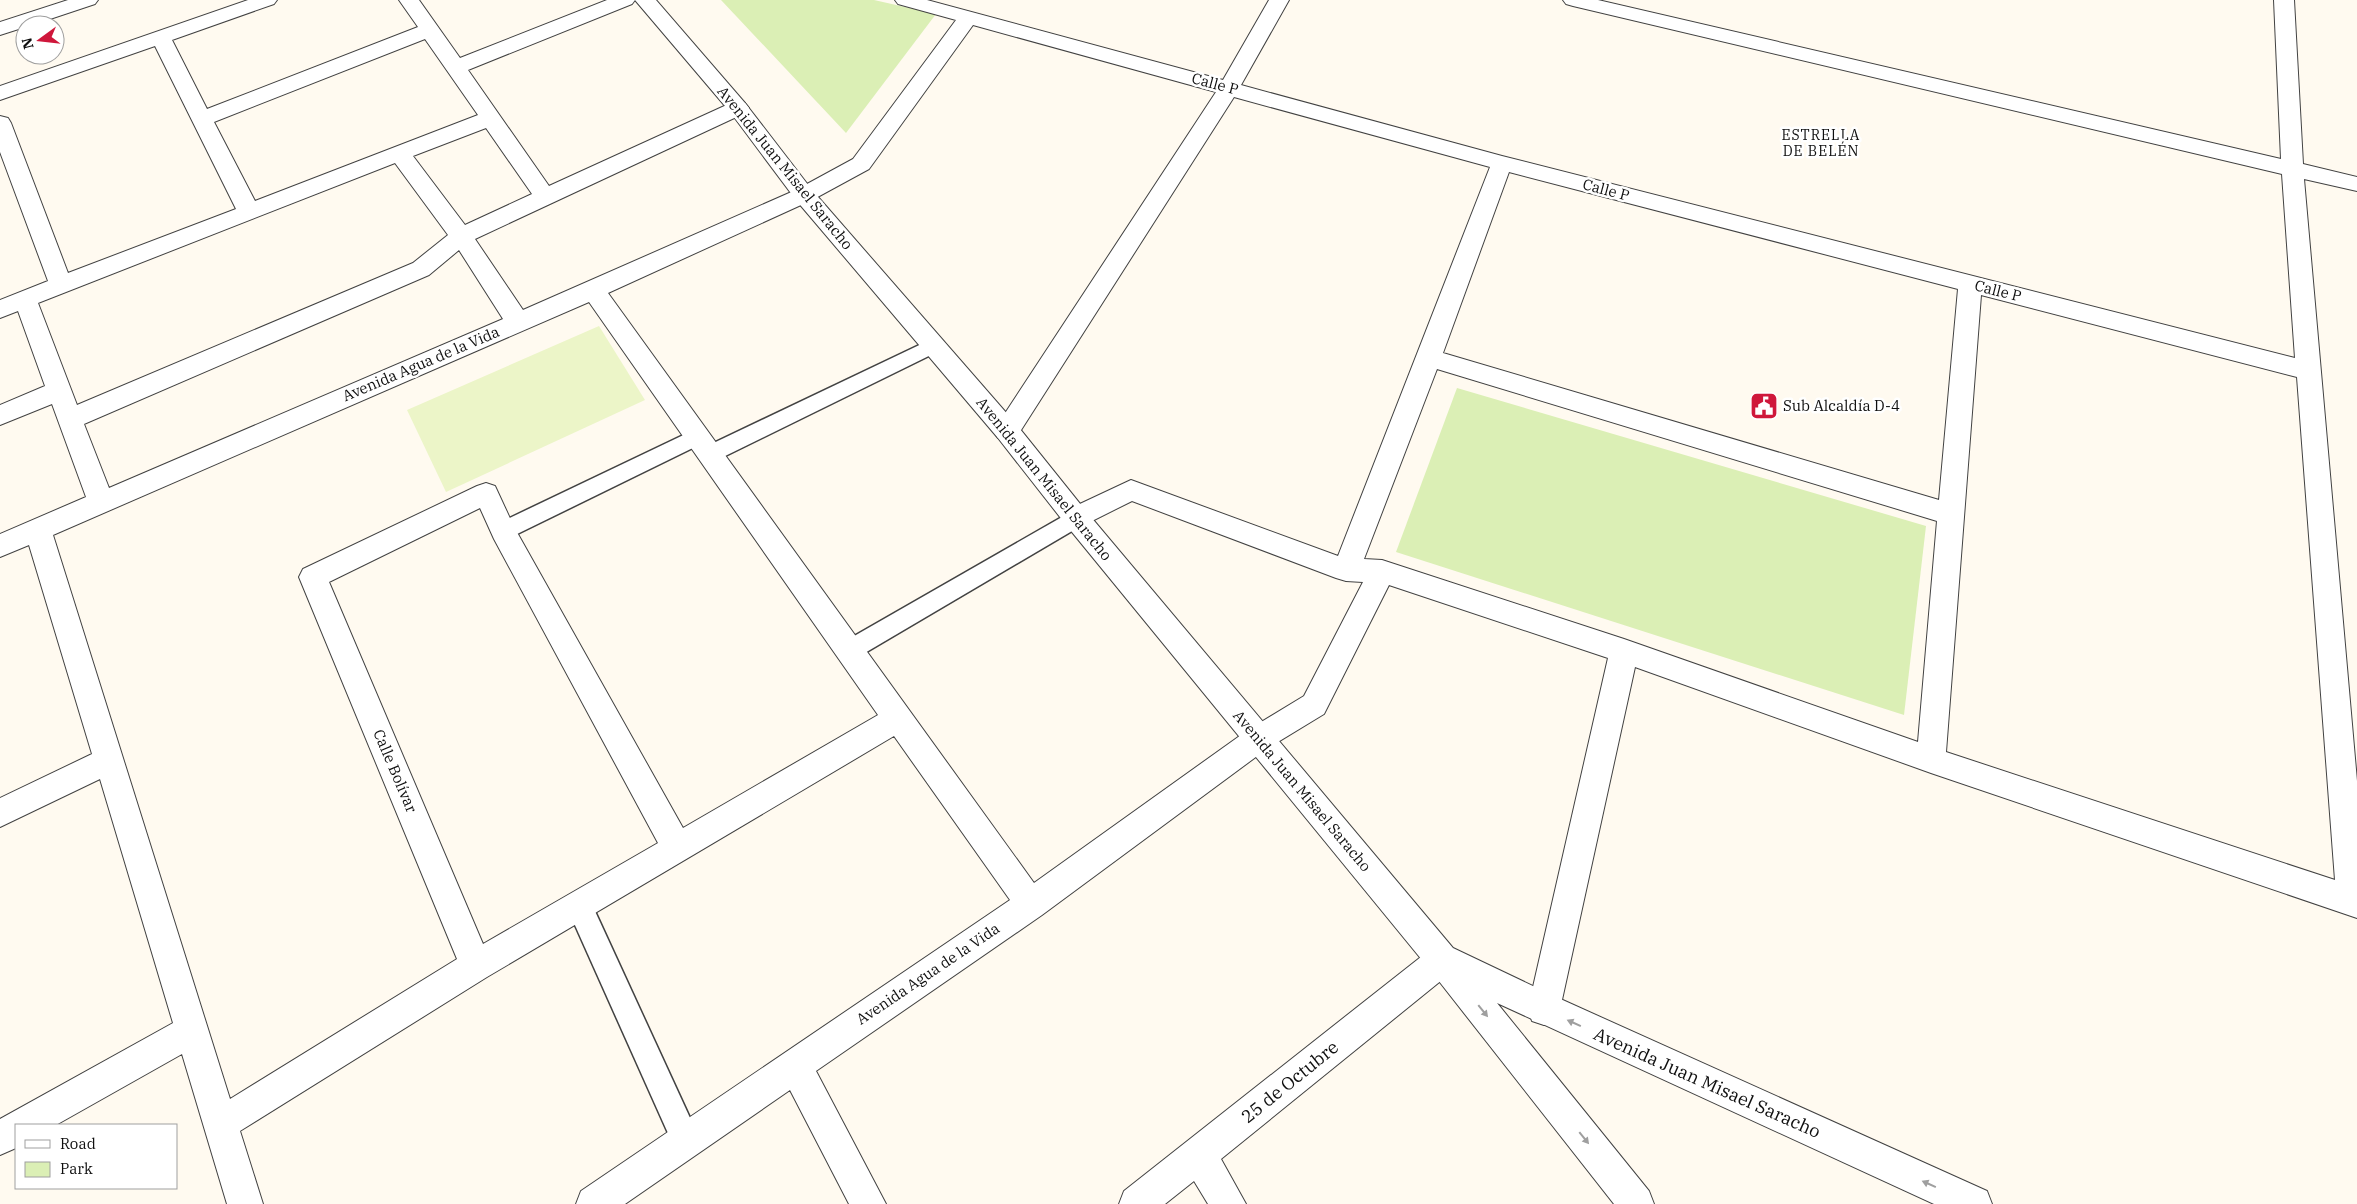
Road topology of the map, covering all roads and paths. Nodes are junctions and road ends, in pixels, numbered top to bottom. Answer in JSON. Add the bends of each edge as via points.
{"nodes":[{"id":1,"x":88,"y":0,"type":"edge"},
{"id":2,"x":266,"y":0,"type":"edge"},
{"id":3,"x":409,"y":0,"type":"edge"},
{"id":4,"x":626,"y":0,"type":"edge"},
{"id":5,"x":645,"y":0,"type":"edge"},
{"id":6,"x":905,"y":0,"type":"edge"},
{"id":7,"x":1279,"y":0,"type":"edge"},
{"id":8,"x":1573,"y":0,"type":"edge"},
{"id":9,"x":2279,"y":2,"type":"edge"},
{"id":10,"x":968,"y":17,"type":"junction"},
{"id":11,"x":0,"y":29,"type":"edge"},
{"id":12,"x":430,"y":30,"type":"junction"},
{"id":13,"x":160,"y":37,"type":"junction"},
{"id":14,"x":456,"y":67,"type":"junction"},
{"id":15,"x":1229,"y":88,"type":"junction"},
{"id":16,"x":0,"y":93,"type":"edge"},
{"id":17,"x":738,"y":108,"type":"junction"},
{"id":18,"x":491,"y":118,"type":"junction"},
{"id":19,"x":201,"y":119,"type":"junction"},
{"id":20,"x":0,"y":123,"type":"edge"},
{"id":21,"x":400,"y":154,"type":"junction"},
{"id":22,"x":1502,"y":163,"type":"junction"},
{"id":23,"x":2292,"y":168,"type":"junction"},
{"id":24,"x":2357,"y":184,"type":"edge"},
{"id":25,"x":804,"y":195,"type":"junction"},
{"id":26,"x":545,"y":197,"type":"junction"},
{"id":27,"x":249,"y":212,"type":"junction"},
{"id":28,"x":460,"y":236,"type":"junction"},
{"id":29,"x":1970,"y":284,"type":"junction"},
{"id":30,"x":61,"y":285,"type":"junction"},
{"id":31,"x":593,"y":290,"type":"junction"},
{"id":32,"x":25,"y":299,"type":"junction"},
{"id":33,"x":0,"y":308,"type":"edge"},
{"id":34,"x":518,"y":322,"type":"junction"},
{"id":35,"x":934,"y":345,"type":"junction"},
{"id":36,"x":1429,"y":358,"type":"junction"},
{"id":37,"x":2309,"y":371,"type":"junction"},
{"id":38,"x":59,"y":391,"type":"junction"},
{"id":39,"x":0,"y":415,"type":"edge"},
{"id":40,"x":70,"y":419,"type":"junction"},
{"id":41,"x":1007,"y":431,"type":"junction"},
{"id":42,"x":703,"y":446,"type":"junction"},
{"id":43,"x":101,"y":502,"type":"junction"},
{"id":44,"x":1951,"y":514,"type":"junction"},
{"id":45,"x":1076,"y":518,"type":"junction"},
{"id":46,"x":38,"y":530,"type":"junction"},
{"id":47,"x":504,"y":531,"type":"junction"},
{"id":48,"x":0,"y":546,"type":"edge"},
{"id":49,"x":1346,"y":570,"type":"junction"},
{"id":50,"x":1382,"y":571,"type":"junction"},
{"id":51,"x":850,"y":650,"type":"junction"},
{"id":52,"x":1624,"y":651,"type":"junction"},
{"id":53,"x":899,"y":718,"type":"junction"},
{"id":54,"x":1258,"y":739,"type":"junction"},
{"id":55,"x":109,"y":760,"type":"junction"},
{"id":56,"x":1931,"y":760,"type":"junction"},
{"id":57,"x":0,"y":813,"type":"edge"},
{"id":58,"x":678,"y":849,"type":"junction"},
{"id":59,"x":2355,"y":903,"type":"edge"},
{"id":60,"x":1031,"y":904,"type":"junction"},
{"id":61,"x":580,"y":905,"type":"junction"},
{"id":62,"x":1442,"y":960,"type":"junction"},
{"id":63,"x":476,"y":966,"type":"junction"},
{"id":64,"x":1544,"y":1009,"type":"junction"},
{"id":65,"x":192,"y":1030,"type":"junction"},
{"id":66,"x":795,"y":1065,"type":"junction"},
{"id":67,"x":25,"y":1124,"type":"edge"},
{"id":68,"x":220,"y":1124,"type":"junction"},
{"id":69,"x":15,"y":1130,"type":"edge"},
{"id":70,"x":0,"y":1138,"type":"edge"},
{"id":71,"x":686,"y":1140,"type":"junction"},
{"id":72,"x":1199,"y":1156,"type":"junction"},
{"id":73,"x":245,"y":1204,"type":"edge"},
{"id":74,"x":594,"y":1204,"type":"edge"},
{"id":75,"x":868,"y":1204,"type":"edge"},
{"id":76,"x":1138,"y":1204,"type":"edge"},
{"id":77,"x":1228,"y":1204,"type":"edge"},
{"id":78,"x":1636,"y":1204,"type":"edge"},
{"id":79,"x":1974,"y":1204,"type":"edge"}],
"edges":[{"from":1,"to":11,"type":"street"},
{"from":2,"to":13,"type":"street"},
{"from":3,"to":12,"type":"street"},
{"from":4,"to":14,"type":"street"},
{"from":5,"to":17,"type":"street","name":"Avenida Juan Misael Saracho"},
{"from":6,"to":10,"type":"street","name":"Calle P"},
{"from":7,"to":15,"type":"street"},
{"from":8,"to":23,"type":"street"},
{"from":9,"to":23,"type":"street"},
{"from":10,"to":15,"type":"street","name":"Calle P"},
{"from":10,"to":25,"type":"street","name":"Avenida Agua de la Vida","via":[[861,164]]},
{"from":12,"to":14,"type":"street"},
{"from":12,"to":19,"type":"street"},
{"from":13,"to":16,"type":"street"},
{"from":13,"to":19,"type":"street"},
{"from":14,"to":18,"type":"street"},
{"from":15,"to":22,"type":"street","name":"Calle P"},
{"from":15,"to":41,"type":"street"},
{"from":17,"to":25,"type":"street","name":"Avenida Juan Misael Saracho"},
{"from":17,"to":26,"type":"street"},
{"from":18,"to":21,"type":"street"},
{"from":18,"to":26,"type":"street"},
{"from":19,"to":27,"type":"street"},
{"from":20,"to":30,"type":"street"},
{"from":21,"to":27,"type":"street"},
{"from":21,"to":28,"type":"street"},
{"from":22,"to":29,"type":"street","name":"Calle P"},
{"from":22,"to":36,"type":"street"},
{"from":23,"to":24,"type":"street"},
{"from":23,"to":37,"type":"street"},
{"from":25,"to":31,"type":"street","name":"Avenida Agua de la Vida"},
{"from":25,"to":35,"type":"street","name":"Avenida Juan Misael Saracho"},
{"from":26,"to":28,"type":"street"},
{"from":27,"to":30,"type":"street"},
{"from":28,"to":34,"type":"street"},
{"from":28,"to":40,"type":"street","via":[[421,270]]},
{"from":29,"to":37,"type":"street","name":"Calle P"},
{"from":29,"to":44,"type":"street"},
{"from":30,"to":32,"type":"street"},
{"from":31,"to":34,"type":"street","name":"Avenida Agua de la Vida"},
{"from":31,"to":42,"type":"street"},
{"from":32,"to":33,"type":"street"},
{"from":32,"to":38,"type":"street"},
{"from":34,"to":43,"type":"street","name":"Avenida Agua de la Vida"},
{"from":35,"to":41,"type":"street","name":"Avenida Juan Misael Saracho"},
{"from":35,"to":42,"type":"lane"},
{"from":36,"to":44,"type":"street"},
{"from":36,"to":49,"type":"street"},
{"from":37,"to":59,"type":"street"},
{"from":38,"to":39,"type":"street"},
{"from":38,"to":40,"type":"street"},
{"from":40,"to":43,"type":"street"},
{"from":41,"to":45,"type":"street","name":"Avenida Juan Misael Saracho"},
{"from":42,"to":47,"type":"lane"},
{"from":42,"to":51,"type":"street"},
{"from":43,"to":46,"type":"street","name":"Avenida Agua de la Vida"},
{"from":44,"to":56,"type":"street"},
{"from":45,"to":49,"type":"street","via":[[1131,490]]},
{"from":45,"to":51,"type":"lane"},
{"from":45,"to":54,"type":"street","name":"Avenida Juan Misael Saracho"},
{"from":46,"to":48,"type":"street","name":"Avenida Agua de la Vida"},
{"from":46,"to":55,"type":"street"},
{"from":47,"to":58,"type":"street"},
{"from":47,"to":63,"type":"street","name":"Calle Bolívar","via":[[486,493],[313,577]]},
{"from":49,"to":50,"type":"street"},
{"from":50,"to":52,"type":"street"},
{"from":50,"to":54,"type":"street","name":"Avenida Agua de la Vida","via":[[1314,705]]},
{"from":51,"to":53,"type":"street"},
{"from":52,"to":56,"type":"street"},
{"from":52,"to":64,"type":"street"},
{"from":53,"to":58,"type":"street"},
{"from":53,"to":60,"type":"street"},
{"from":54,"to":60,"type":"street","name":"Avenida Agua de la Vida"},
{"from":54,"to":62,"type":"street","name":"Avenida Juan Misael Saracho"},
{"from":55,"to":57,"type":"street"},
{"from":55,"to":65,"type":"street"},
{"from":56,"to":59,"type":"street"},
{"from":58,"to":61,"type":"street"},
{"from":60,"to":66,"type":"street","name":"Avenida Agua de la Vida"},
{"from":61,"to":63,"type":"street"},
{"from":61,"to":71,"type":"lane"},
{"from":62,"to":64,"type":"street","name":"Avenida Juan Misael Saracho"},
{"from":62,"to":72,"type":"street","name":"25 de Octubre"},
{"from":62,"to":78,"type":"street","name":"Avenida Juan Misael Saracho","one_way":true},
{"from":63,"to":68,"type":"street"},
{"from":79,"to":64,"type":"street","name":"Avenida Juan Misael Saracho","one_way":true},
{"from":65,"to":67,"type":"street"},
{"from":65,"to":68,"type":"street"},
{"from":66,"to":71,"type":"street","name":"Avenida Agua de la Vida"},
{"from":66,"to":75,"type":"street"},
{"from":68,"to":73,"type":"street"},
{"from":69,"to":70,"type":"street"},
{"from":71,"to":74,"type":"street","name":"Avenida Agua de la Vida"},
{"from":72,"to":76,"type":"street","name":"25 de Octubre"},
{"from":72,"to":77,"type":"street"}]}
